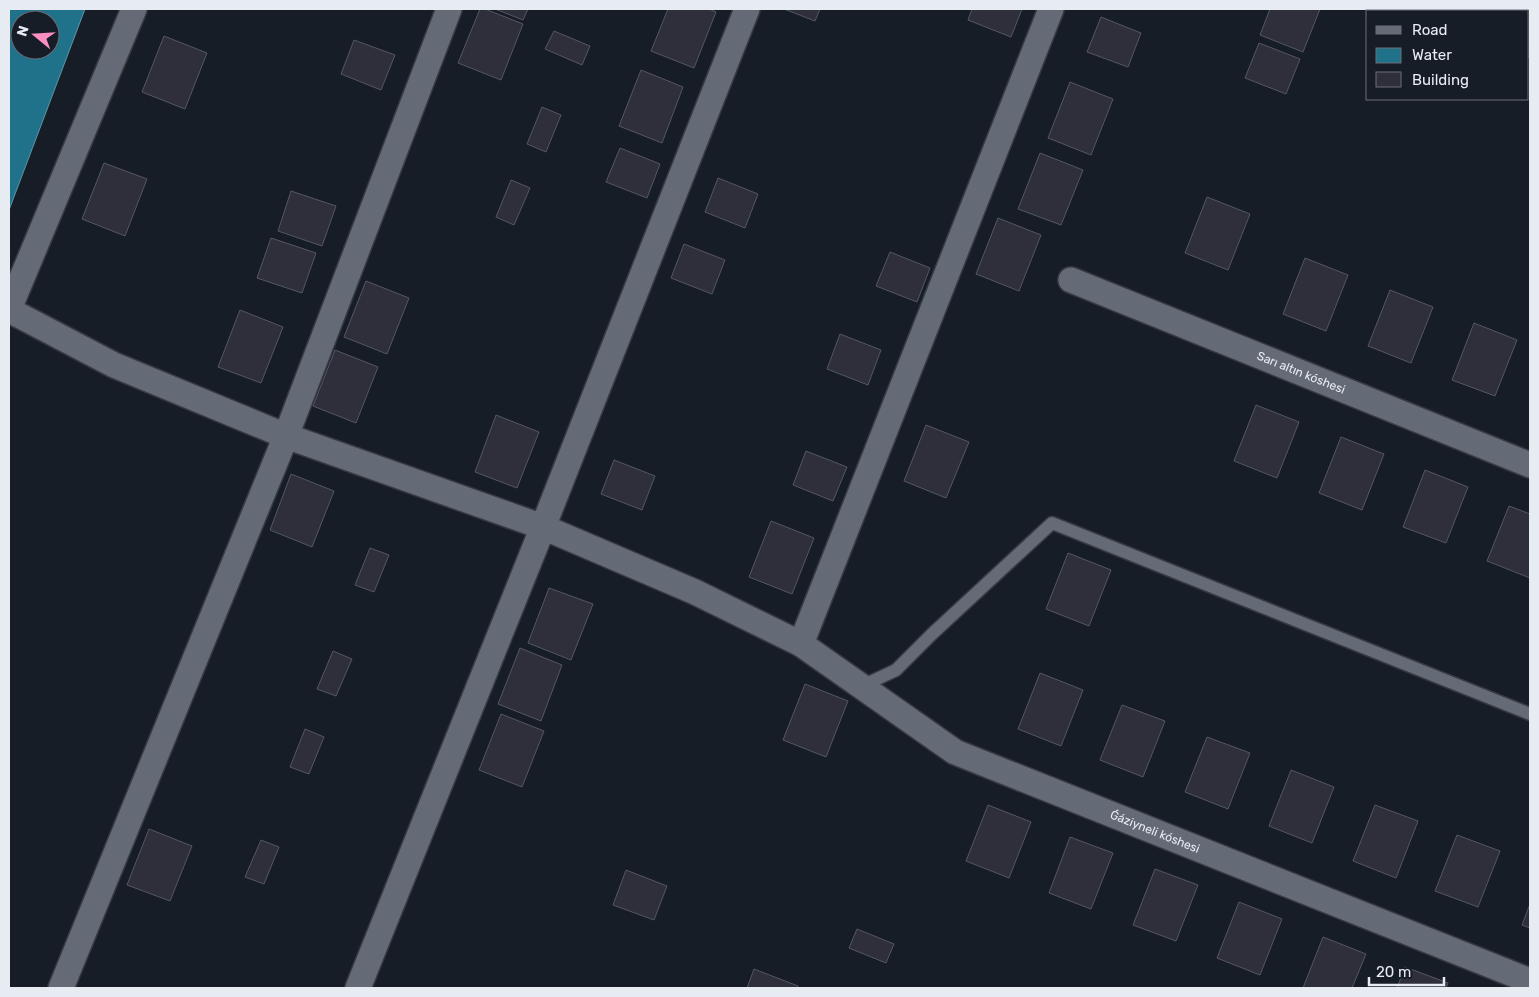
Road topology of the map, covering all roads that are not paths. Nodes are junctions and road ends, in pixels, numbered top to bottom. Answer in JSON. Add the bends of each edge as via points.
{"nodes":[{"id":1,"x":134,"y":9,"type":"edge"},
{"id":2,"x":449,"y":9,"type":"edge"},
{"id":3,"x":747,"y":9,"type":"edge"},
{"id":4,"x":1051,"y":9,"type":"edge"},
{"id":5,"x":1071,"y":280,"type":"dead end"},
{"id":6,"x":9,"y":309,"type":"edge"},
{"id":7,"x":286,"y":436,"type":"junction"},
{"id":8,"x":1530,"y":465,"type":"edge"},
{"id":9,"x":543,"y":527,"type":"junction"},
{"id":10,"x":801,"y":644,"type":"junction"},
{"id":11,"x":862,"y":686,"type":"junction"},
{"id":12,"x":1530,"y":714,"type":"edge"},
{"id":13,"x":1530,"y":981,"type":"edge"},
{"id":14,"x":61,"y":988,"type":"edge"},
{"id":15,"x":358,"y":988,"type":"edge"}],
"edges":[{"from":1,"to":6,"type":"street"},
{"from":2,"to":7,"type":"street"},
{"from":3,"to":9,"type":"street"},
{"from":4,"to":10,"type":"street"},
{"from":5,"to":8,"type":"street","name":"Sarı altın kóshesi"},
{"from":6,"to":7,"type":"street","name":"Ǵáziyneli kóshesi","via":[[114,365]]},
{"from":7,"to":9,"type":"street","name":"Ǵáziyneli kóshesi"},
{"from":7,"to":14,"type":"street"},
{"from":9,"to":10,"type":"street","name":"Ǵáziyneli kóshesi","via":[[695,592]]},
{"from":9,"to":15,"type":"street"},
{"from":10,"to":11,"type":"street","name":"Ǵáziyneli kóshesi"},
{"from":11,"to":12,"type":"lane","via":[[896,670],[1052,523]]},
{"from":11,"to":13,"type":"street","name":"Ǵáziyneli kóshesi","via":[[955,752]]}]}
